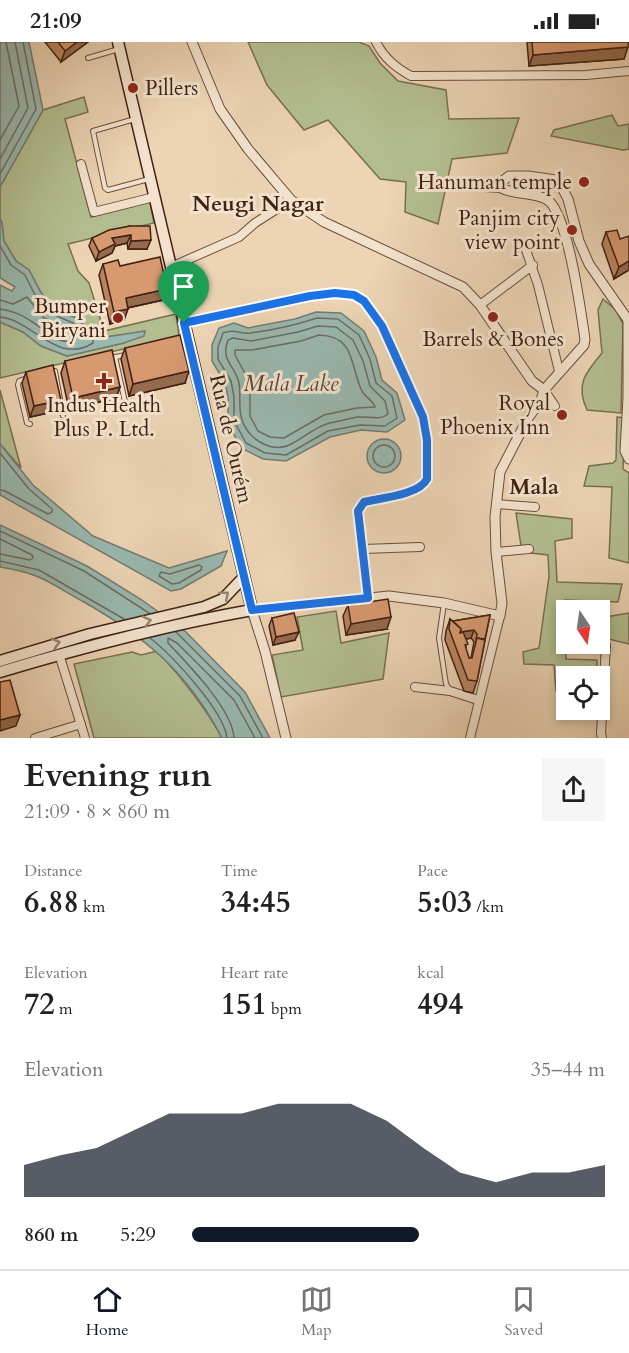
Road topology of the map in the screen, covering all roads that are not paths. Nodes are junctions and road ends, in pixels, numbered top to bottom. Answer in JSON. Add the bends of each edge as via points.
{"nodes":[{"id":1,"x":192,"y":42,"type":"edge"},
{"id":2,"x":376,"y":42,"type":"edge"},
{"id":3,"x":119,"y":46,"type":"edge"},
{"id":4,"x":88,"y":58,"type":"dead end"},
{"id":5,"x":629,"y":71,"type":"edge"},
{"id":6,"x":136,"y":119,"type":"junction"},
{"id":7,"x":81,"y":164,"type":"dead end"},
{"id":8,"x":150,"y":179,"type":"junction"},
{"id":9,"x":468,"y":186,"type":"dead end"},
{"id":10,"x":501,"y":188,"type":"junction"},
{"id":11,"x":154,"y":197,"type":"junction"},
{"id":12,"x":291,"y":200,"type":"junction"},
{"id":13,"x":525,"y":247,"type":"dead end"},
{"id":14,"x":533,"y":265,"type":"junction"},
{"id":15,"x":171,"y":267,"type":"junction"},
{"id":16,"x":480,"y":305,"type":"junction"},
{"id":17,"x":184,"y":323,"type":"junction"},
{"id":18,"x":136,"y":353,"type":"edge"},
{"id":19,"x":115,"y":357,"type":"junction"},
{"id":20,"x":105,"y":359,"type":"edge"},
{"id":21,"x":65,"y":369,"type":"edge"},
{"id":22,"x":56,"y":371,"type":"junction"},
{"id":23,"x":559,"y":371,"type":"junction"},
{"id":24,"x":44,"y":374,"type":"edge"},
{"id":25,"x":33,"y":376,"type":"edge"},
{"id":26,"x":543,"y":390,"type":"junction"},
{"id":27,"x":124,"y":402,"type":"dead end"},
{"id":28,"x":555,"y":406,"type":"dead end"},
{"id":29,"x":63,"y":416,"type":"dead end"},
{"id":30,"x":30,"y":424,"type":"dead end"},
{"id":31,"x":629,"y":459,"type":"edge"},
{"id":32,"x":496,"y":504,"type":"junction"},
{"id":33,"x":535,"y":507,"type":"dead end"},
{"id":34,"x":420,"y":547,"type":"dead end"},
{"id":35,"x":363,"y":549,"type":"junction"},
{"id":36,"x":529,"y":549,"type":"dead end"},
{"id":37,"x":496,"y":552,"type":"junction"},
{"id":38,"x":244,"y":577,"type":"junction"},
{"id":39,"x":368,"y":598,"type":"junction"},
{"id":40,"x":444,"y":603,"type":"junction"},
{"id":41,"x":252,"y":610,"type":"junction"},
{"id":42,"x":205,"y":613,"type":"junction"},
{"id":43,"x":500,"y":616,"type":"junction"},
{"id":44,"x":92,"y":640,"type":"junction"},
{"id":45,"x":59,"y":654,"type":"junction"},
{"id":46,"x":605,"y":654,"type":"edge"},
{"id":47,"x":24,"y":659,"type":"junction"},
{"id":48,"x":0,"y":661,"type":"edge"},
{"id":49,"x":0,"y":672,"type":"edge"},
{"id":50,"x":415,"y":687,"type":"dead end"},
{"id":51,"x":450,"y":690,"type":"junction"},
{"id":52,"x":478,"y":699,"type":"junction"},
{"id":53,"x":81,"y":724,"type":"junction"},
{"id":54,"x":35,"y":738,"type":"edge"},
{"id":55,"x":85,"y":738,"type":"edge"},
{"id":56,"x":286,"y":738,"type":"edge"},
{"id":57,"x":470,"y":738,"type":"edge"},
{"id":58,"x":602,"y":738,"type":"edge"}],
"edges":[{"from":1,"to":12,"type":"street","via":[[220,109]]},
{"from":2,"to":5,"type":"street","via":[[383,55],[411,76],[586,75]]},
{"from":3,"to":4,"type":"lane"},
{"from":3,"to":6,"type":"main road","name":"Rua de Ourém"},
{"from":6,"to":8,"type":"main road","name":"Rua de Ourém"},
{"from":6,"to":8,"type":"lane","via":[[93,131],[105,188]]},
{"from":7,"to":11,"type":"street","via":[[93,212]]},
{"from":8,"to":11,"type":"main road","name":"Rua de Ourém"},
{"from":9,"to":10,"type":"street"},
{"from":10,"to":23,"type":"street","via":[[546,199],[564,232],[585,339],[584,345]]},
{"from":10,"to":31,"type":"street","via":[[500,183],[509,176],[556,180],[560,184],[589,264],[628,320],[625,451]]},
{"from":11,"to":15,"type":"main road","name":"Rua de Ourém"},
{"from":12,"to":15,"type":"street","via":[[239,237]]},
{"from":12,"to":16,"type":"street","via":[[324,222],[463,287]]},
{"from":13,"to":14,"type":"street"},
{"from":14,"to":16,"type":"street"},
{"from":14,"to":23,"type":"street"},
{"from":15,"to":17,"type":"main road","name":"Rua de Ourém"},
{"from":16,"to":26,"type":"street","via":[[532,381]]},
{"from":17,"to":35,"type":"street","via":[[310,296],[335,293],[354,295],[364,301],[382,326],[423,417],[427,479],[416,491],[364,502],[358,511]]},
{"from":17,"to":38,"type":"main road","name":"Rua de Ourém","via":[[183,344]]},
{"from":18,"to":19,"type":"lane"},
{"from":19,"to":20,"type":"lane"},
{"from":19,"to":27,"type":"lane"},
{"from":21,"to":22,"type":"lane"},
{"from":22,"to":24,"type":"lane"},
{"from":22,"to":29,"type":"lane"},
{"from":23,"to":26,"type":"street"},
{"from":25,"to":30,"type":"lane","via":[[18,383]]},
{"from":26,"to":28,"type":"street"},
{"from":26,"to":32,"type":"street","via":[[500,472]]},
{"from":32,"to":33,"type":"street"},
{"from":32,"to":37,"type":"street"},
{"from":34,"to":35,"type":"street"},
{"from":35,"to":39,"type":"street"},
{"from":36,"to":37,"type":"street"},
{"from":37,"to":43,"type":"street"},
{"from":38,"to":41,"type":"main road","name":"Rua de Ourém"},
{"from":42,"to":38,"type":"main road","one_way":true},
{"from":39,"to":40,"type":"street","via":[[389,596]]},
{"from":39,"to":41,"type":"street"},
{"from":40,"to":43,"type":"street"},
{"from":40,"to":51,"type":"lane","via":[[439,638]]},
{"from":41,"to":42,"type":"main road"},
{"from":41,"to":56,"type":"street","name":"Rua de Ourém"},
{"from":42,"to":44,"type":"main road"},
{"from":43,"to":52,"type":"street"},
{"from":44,"to":45,"type":"main road"},
{"from":47,"to":44,"type":"main road","one_way":true},
{"from":45,"to":47,"type":"main road"},
{"from":45,"to":53,"type":"street"},
{"from":46,"to":58,"type":"street"},
{"from":47,"to":48,"type":"main road"},
{"from":47,"to":49,"type":"main road"},
{"from":50,"to":51,"type":"street"},
{"from":51,"to":52,"type":"street"},
{"from":52,"to":57,"type":"street"},
{"from":53,"to":54,"type":"street"},
{"from":53,"to":55,"type":"street"}]}
